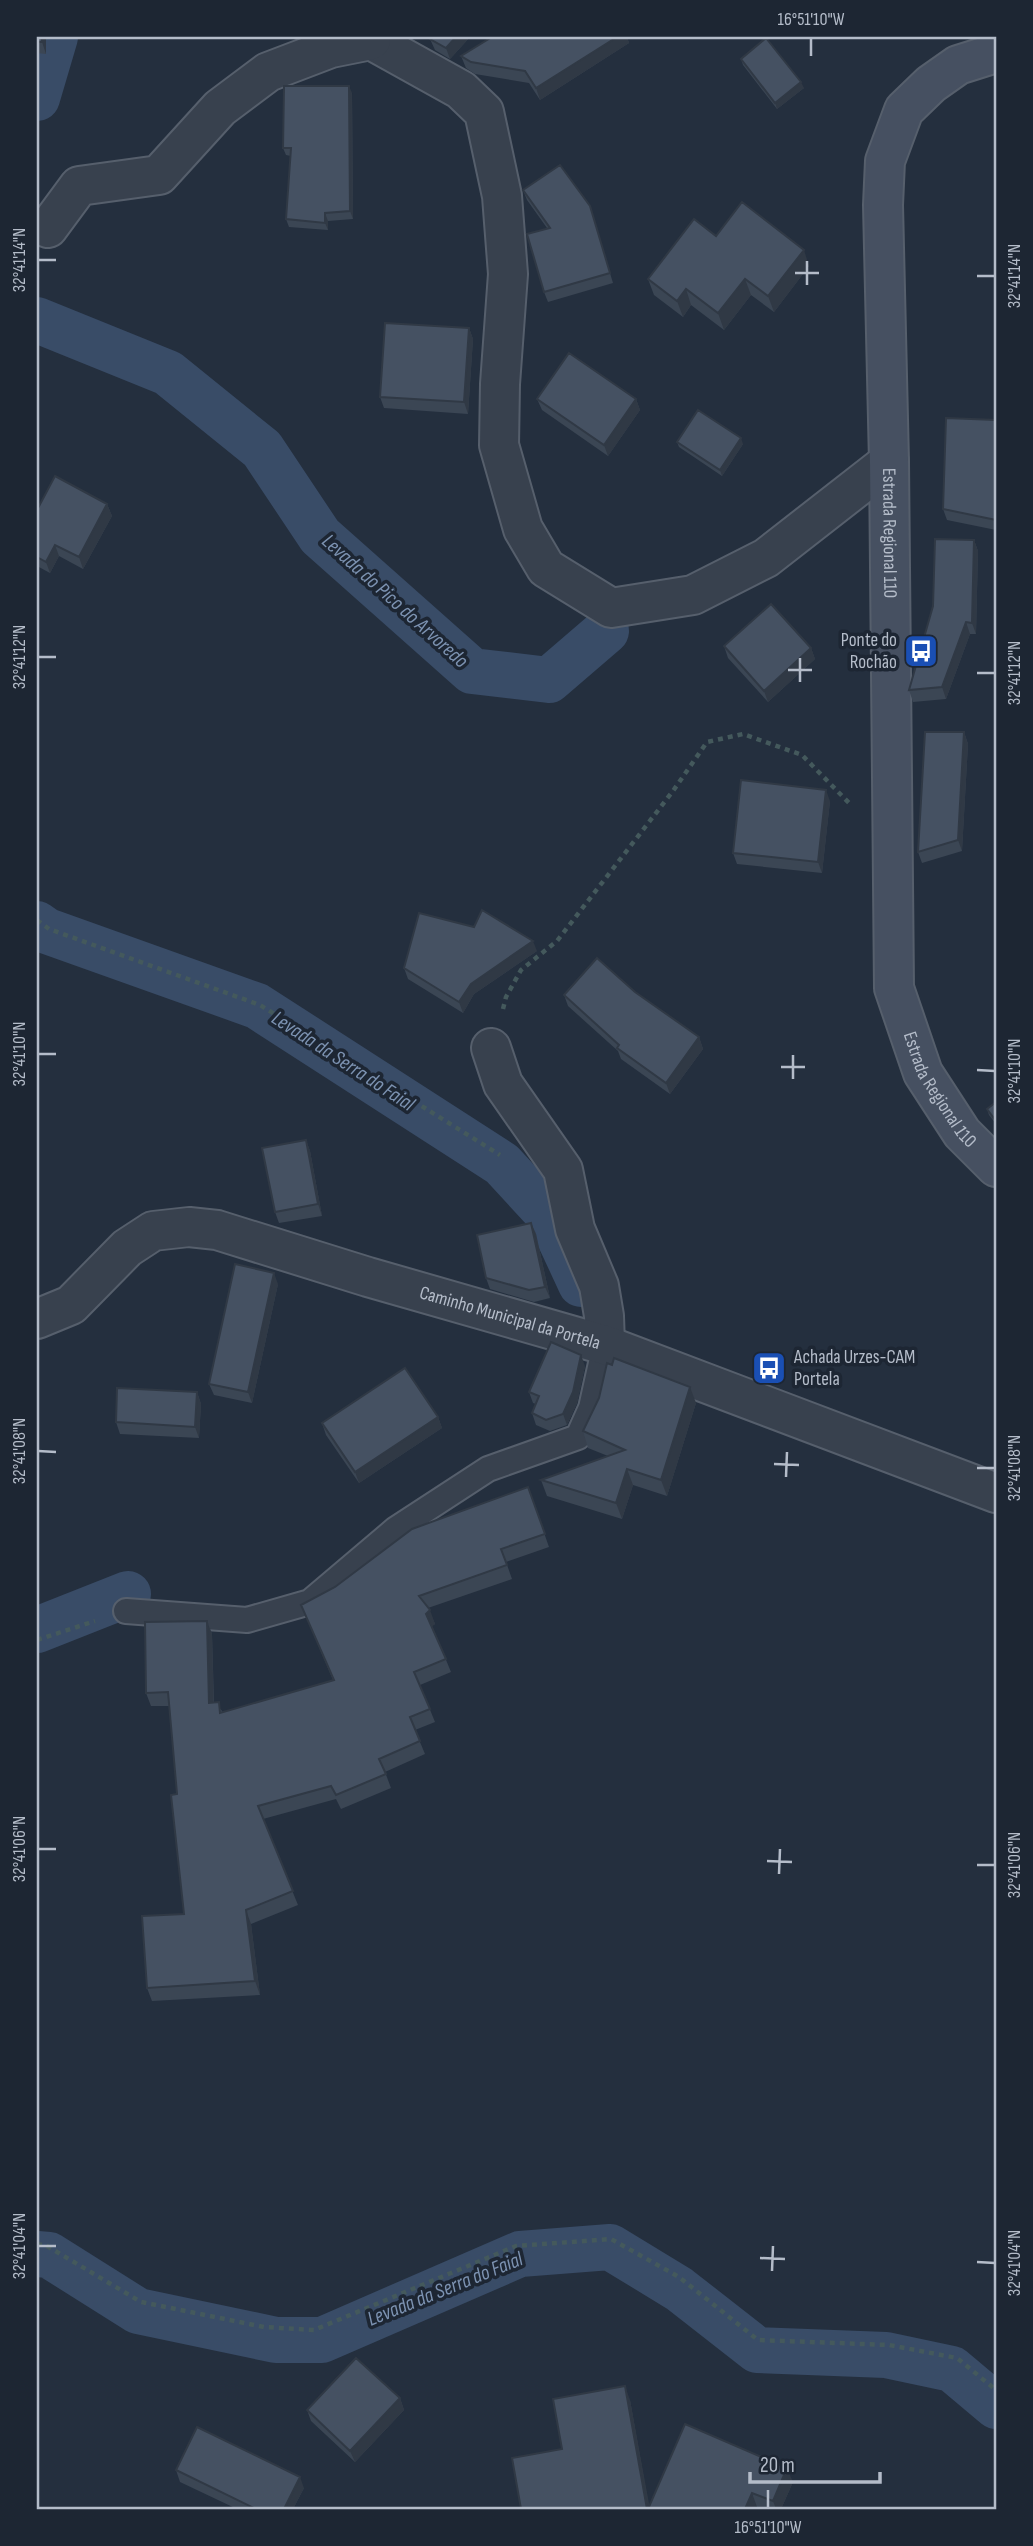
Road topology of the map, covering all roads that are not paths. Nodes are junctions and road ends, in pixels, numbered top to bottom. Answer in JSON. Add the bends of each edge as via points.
{"nodes":[{"id":1,"x":371,"y":38,"type":"edge"},
{"id":2,"x":996,"y":53,"type":"edge"},
{"id":3,"x":48,"y":228,"type":"dead end"},
{"id":4,"x":889,"y":462,"type":"junction"},
{"id":5,"x":491,"y":1048,"type":"road end"},
{"id":6,"x":996,"y":1167,"type":"edge"},
{"id":7,"x":37,"y":1319,"type":"edge"},
{"id":8,"x":605,"y":1345,"type":"junction"},
{"id":9,"x":996,"y":1493,"type":"edge"},
{"id":10,"x":126,"y":1611,"type":"road end"}],
"edges":[{"from":1,"to":3,"type":"street","via":[[268,72],[220,108],[159,175],[79,186]]},
{"from":1,"to":4,"type":"street","via":[[461,90],[484,111],[502,196],[508,274],[499,445],[523,529],[546,568],[611,608],[693,595],[766,558]]},
{"from":2,"to":4,"type":"main road","name":"Estrada Regional 110","via":[[958,65],[904,110],[885,162]]},
{"from":4,"to":6,"type":"main road","name":"Estrada Regional 110","via":[[894,988],[923,1073],[962,1133]]},
{"from":5,"to":8,"type":"street","via":[[503,1084],[563,1170],[575,1229],[599,1286]]},
{"from":7,"to":8,"type":"street","name":"Caminho Municipal da Portela","via":[[71,1305],[127,1248],[153,1231],[189,1227],[217,1230]]},
{"from":8,"to":9,"type":"street","name":"Caminho Municipal da Portela"},
{"from":8,"to":10,"type":"lane","via":[[591,1408],[578,1437],[488,1469],[396,1529],[310,1602],[247,1620]]}]}
